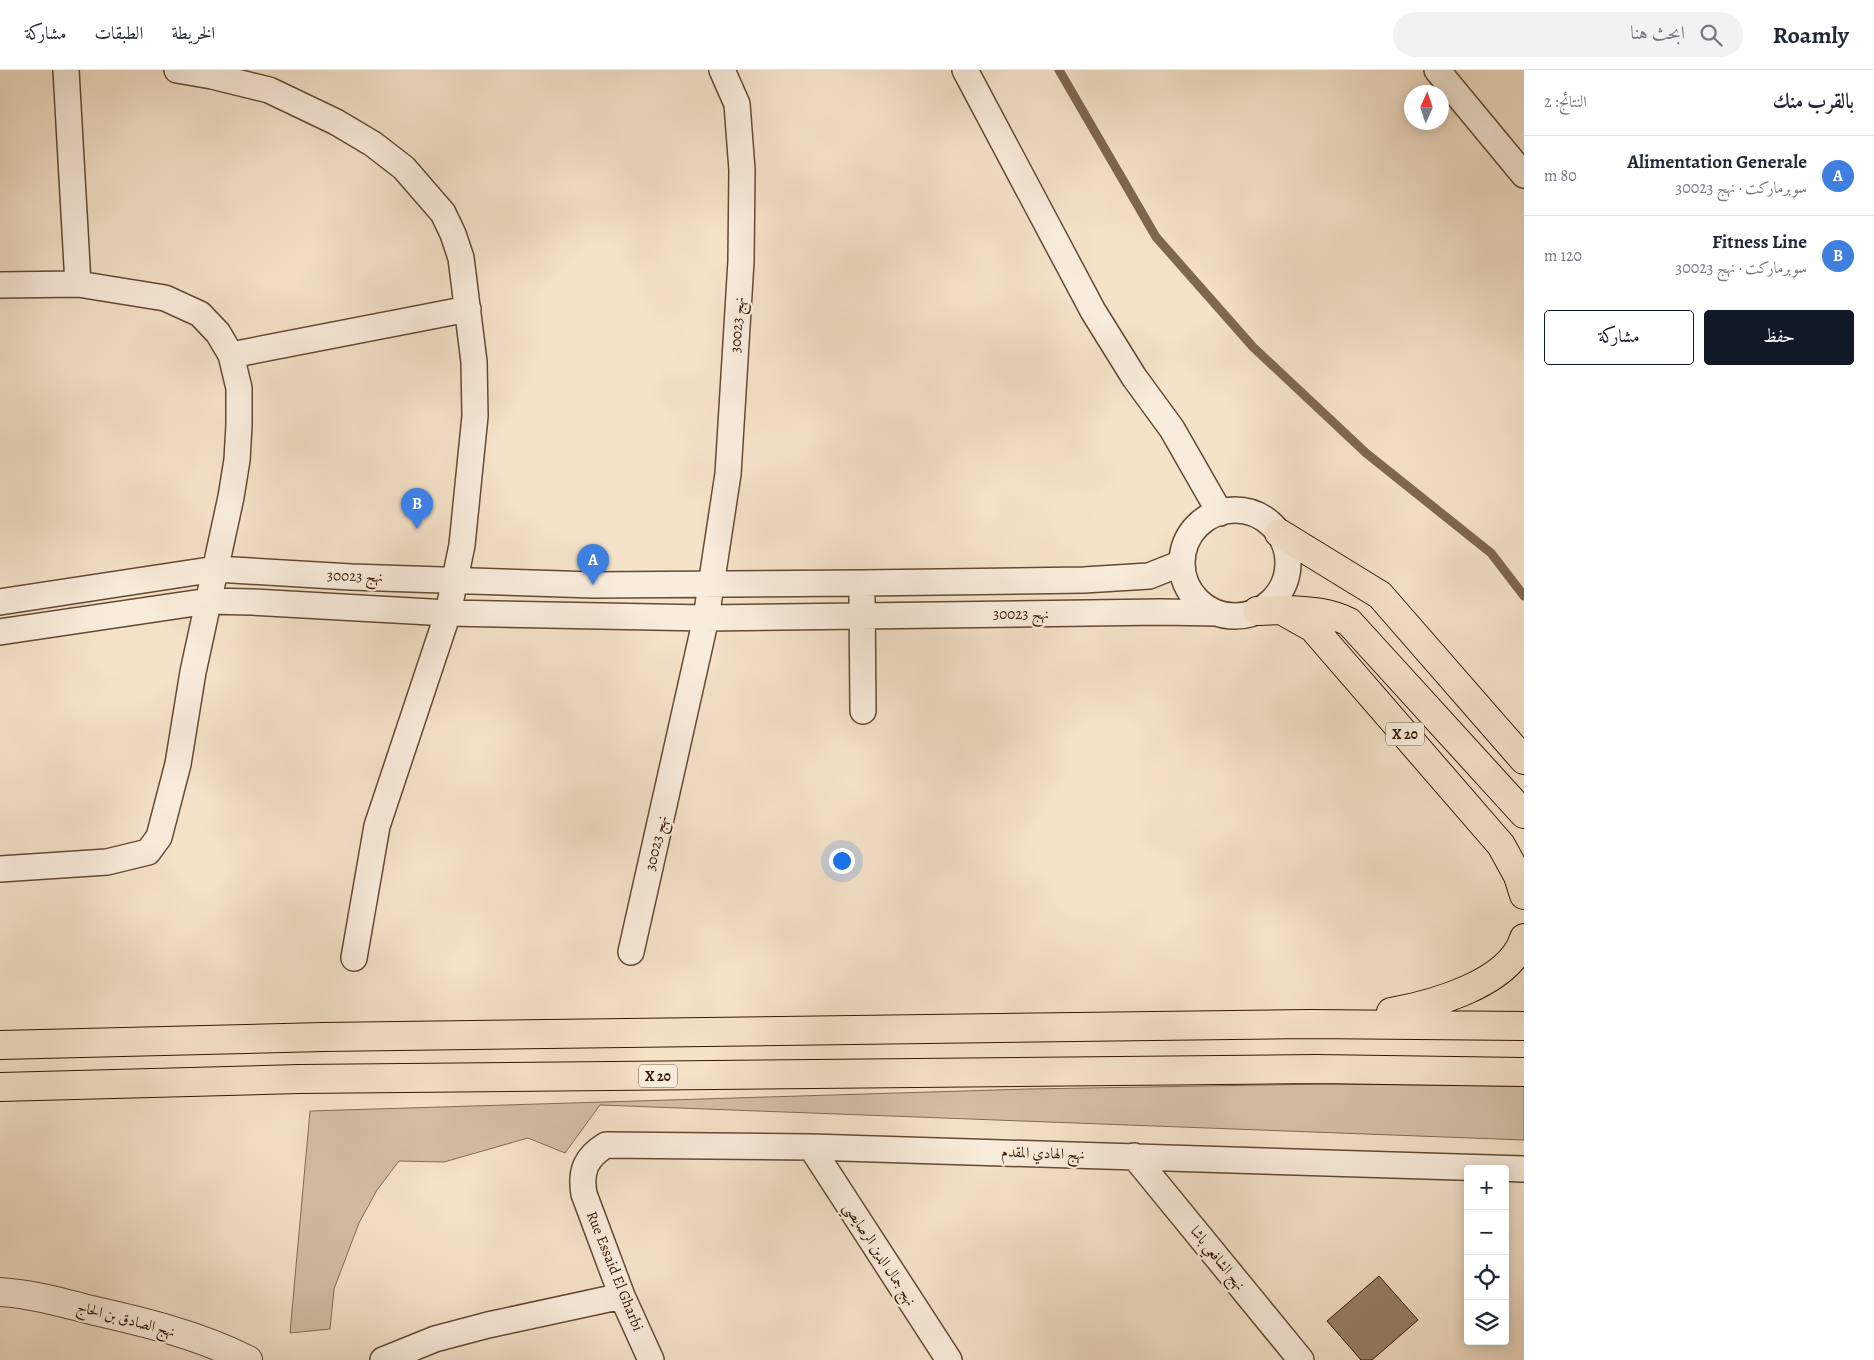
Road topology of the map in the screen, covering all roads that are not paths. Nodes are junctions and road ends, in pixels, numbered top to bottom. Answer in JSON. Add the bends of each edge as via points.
{"nodes":[{"id":1,"x":66,"y":70,"type":"edge"},
{"id":2,"x":177,"y":70,"type":"edge"},
{"id":3,"x":722,"y":70,"type":"edge"},
{"id":4,"x":965,"y":70,"type":"edge"},
{"id":5,"x":1437,"y":70,"type":"edge"},
{"id":6,"x":1524,"y":176,"type":"edge"},
{"id":7,"x":78,"y":284,"type":"junction"},
{"id":8,"x":0,"y":285,"type":"edge"},
{"id":9,"x":468,"y":309,"type":"junction"},
{"id":10,"x":231,"y":355,"type":"junction"},
{"id":11,"x":1220,"y":513,"type":"junction"},
{"id":12,"x":1279,"y":533,"type":"junction"},
{"id":13,"x":1182,"y":563,"type":"junction"},
{"id":14,"x":216,"y":569,"type":"junction"},
{"id":15,"x":456,"y":579,"type":"junction"},
{"id":16,"x":712,"y":583,"type":"junction"},
{"id":17,"x":862,"y":583,"type":"junction"},
{"id":18,"x":209,"y":601,"type":"junction"},
{"id":19,"x":0,"y":602,"type":"edge"},
{"id":20,"x":1269,"y":610,"type":"junction"},
{"id":21,"x":1217,"y":613,"type":"junction"},
{"id":22,"x":448,"y":614,"type":"junction"},
{"id":23,"x":862,"y":615,"type":"junction"},
{"id":24,"x":706,"y":618,"type":"junction"},
{"id":25,"x":0,"y":632,"type":"edge"},
{"id":26,"x":863,"y":711,"type":"dead end"},
{"id":27,"x":1524,"y":760,"type":"edge"},
{"id":28,"x":1524,"y":814,"type":"edge"},
{"id":29,"x":1501,"y":845,"type":"junction"},
{"id":30,"x":0,"y":869,"type":"edge"},
{"id":31,"x":1524,"y":875,"type":"edge"},
{"id":32,"x":1524,"y":895,"type":"edge"},
{"id":33,"x":1524,"y":938,"type":"edge"},
{"id":34,"x":631,"y":952,"type":"dead end"},
{"id":35,"x":354,"y":958,"type":"dead end"},
{"id":36,"x":1310,"y":1024,"type":"junction"},
{"id":37,"x":1524,"y":1026,"type":"edge"},
{"id":38,"x":0,"y":1045,"type":"edge"},
{"id":39,"x":1524,"y":1072,"type":"edge"},
{"id":40,"x":0,"y":1087,"type":"edge"},
{"id":41,"x":811,"y":1147,"type":"junction"},
{"id":42,"x":1134,"y":1156,"type":"junction"},
{"id":43,"x":1524,"y":1169,"type":"edge"},
{"id":44,"x":582,"y":1180,"type":"joint"},
{"id":45,"x":0,"y":1292,"type":"edge"},
{"id":46,"x":622,"y":1296,"type":"junction"},
{"id":47,"x":248,"y":1360,"type":"edge"},
{"id":48,"x":383,"y":1360,"type":"edge"},
{"id":49,"x":652,"y":1360,"type":"edge"},
{"id":50,"x":950,"y":1360,"type":"edge"},
{"id":51,"x":1301,"y":1360,"type":"edge"}],
"edges":[{"from":1,"to":7,"type":"street"},
{"from":2,"to":9,"type":"street","via":[[269,90],[336,122],[373,144],[404,168],[443,213],[453,234],[461,258]]},
{"from":3,"to":16,"type":"street","name":"نهج 30023","via":[[736,104],[742,170],[741,260],[728,474]]},
{"from":4,"to":11,"type":"street","via":[[1093,311],[1134,377],[1172,429]]},
{"from":5,"to":6,"type":"street"},
{"from":7,"to":8,"type":"street"},
{"from":7,"to":10,"type":"street","via":[[165,298],[183,306],[200,314]]},
{"from":9,"to":10,"type":"street"},
{"from":9,"to":15,"type":"street","via":[[474,362],[475,416]]},
{"from":10,"to":14,"type":"street","via":[[239,388],[237,460]]},
{"from":11,"to":12,"type":"street","via":[[1238,510],[1256,515]]},
{"from":11,"to":13,"type":"street","via":[[1204,520],[1192,532],[1184,547]]},
{"from":12,"to":20,"type":"street","via":[[1287,556],[1287,572]]},
{"from":12,"to":27,"type":"highway","via":[[1380,595]]},
{"from":13,"to":17,"type":"street","name":"نهج 30023","via":[[1149,576]]},
{"from":13,"to":21,"type":"street","via":[[1184,579],[1192,594],[1203,606]]},
{"from":14,"to":15,"type":"street","name":"نهج 30023"},
{"from":14,"to":18,"type":"street"},
{"from":14,"to":19,"type":"street","name":"نهج 30023"},
{"from":15,"to":16,"type":"street","name":"نهج 30023","via":[[594,584]]},
{"from":15,"to":22,"type":"street"},
{"from":16,"to":17,"type":"street","name":"نهج 30023"},
{"from":16,"to":24,"type":"street","name":"نهج 30023"},
{"from":17,"to":23,"type":"street"},
{"from":18,"to":22,"type":"street","name":"نهج 30023"},
{"from":18,"to":25,"type":"street","name":"نهج 30023"},
{"from":18,"to":30,"type":"street","via":[[178,764],[159,837],[148,852],[106,862]]},
{"from":20,"to":21,"type":"street","via":[[1244,616]]},
{"from":20,"to":28,"type":"highway","via":[[1323,612],[1349,622]]},
{"from":20,"to":29,"type":"highway","number":"X 20","via":[[1312,628]]},
{"from":21,"to":23,"type":"street","name":"نهج 30023"},
{"from":22,"to":24,"type":"street","name":"نهج 30023"},
{"from":22,"to":35,"type":"street","via":[[377,826]]},
{"from":23,"to":24,"type":"street","name":"نهج 30023"},
{"from":23,"to":26,"type":"street"},
{"from":24,"to":34,"type":"street","name":"نهج 30023"},
{"from":29,"to":31,"type":"highway"},
{"from":29,"to":32,"type":"highway","number":"X 20"},
{"from":33,"to":36,"type":"highway","via":[[1512,958],[1493,975],[1465,992],[1423,1007]]},
{"from":36,"to":37,"type":"highway"},
{"from":36,"to":38,"type":"highway","via":[[313,1037]]},
{"from":39,"to":40,"type":"highway","number":"X 20","via":[[1316,1069],[379,1078]]},
{"from":41,"to":42,"type":"street","name":"نهج الهادي المقدم"},
{"from":41,"to":44,"type":"street","name":"نهج الهادي المقدم","via":[[606,1145],[593,1152],[585,1164]]},
{"from":41,"to":50,"type":"street","name":"نهج جمال الدين الرصايصي"},
{"from":42,"to":43,"type":"street","name":"نهج الهادي المقدم"},
{"from":42,"to":51,"type":"street","name":"نهج الشافعي باشا"},
{"from":44,"to":46,"type":"street","name":"Rue Essaid El Gharbi","via":[[584,1194]]},
{"from":45,"to":47,"type":"street","name":"نهج الصادق بن الحاج","via":[[24,1294],[131,1319],[216,1344]]},
{"from":46,"to":48,"type":"street","via":[[470,1330]]},
{"from":46,"to":49,"type":"street","name":"Rue Essaid El Gharbi"}]}
